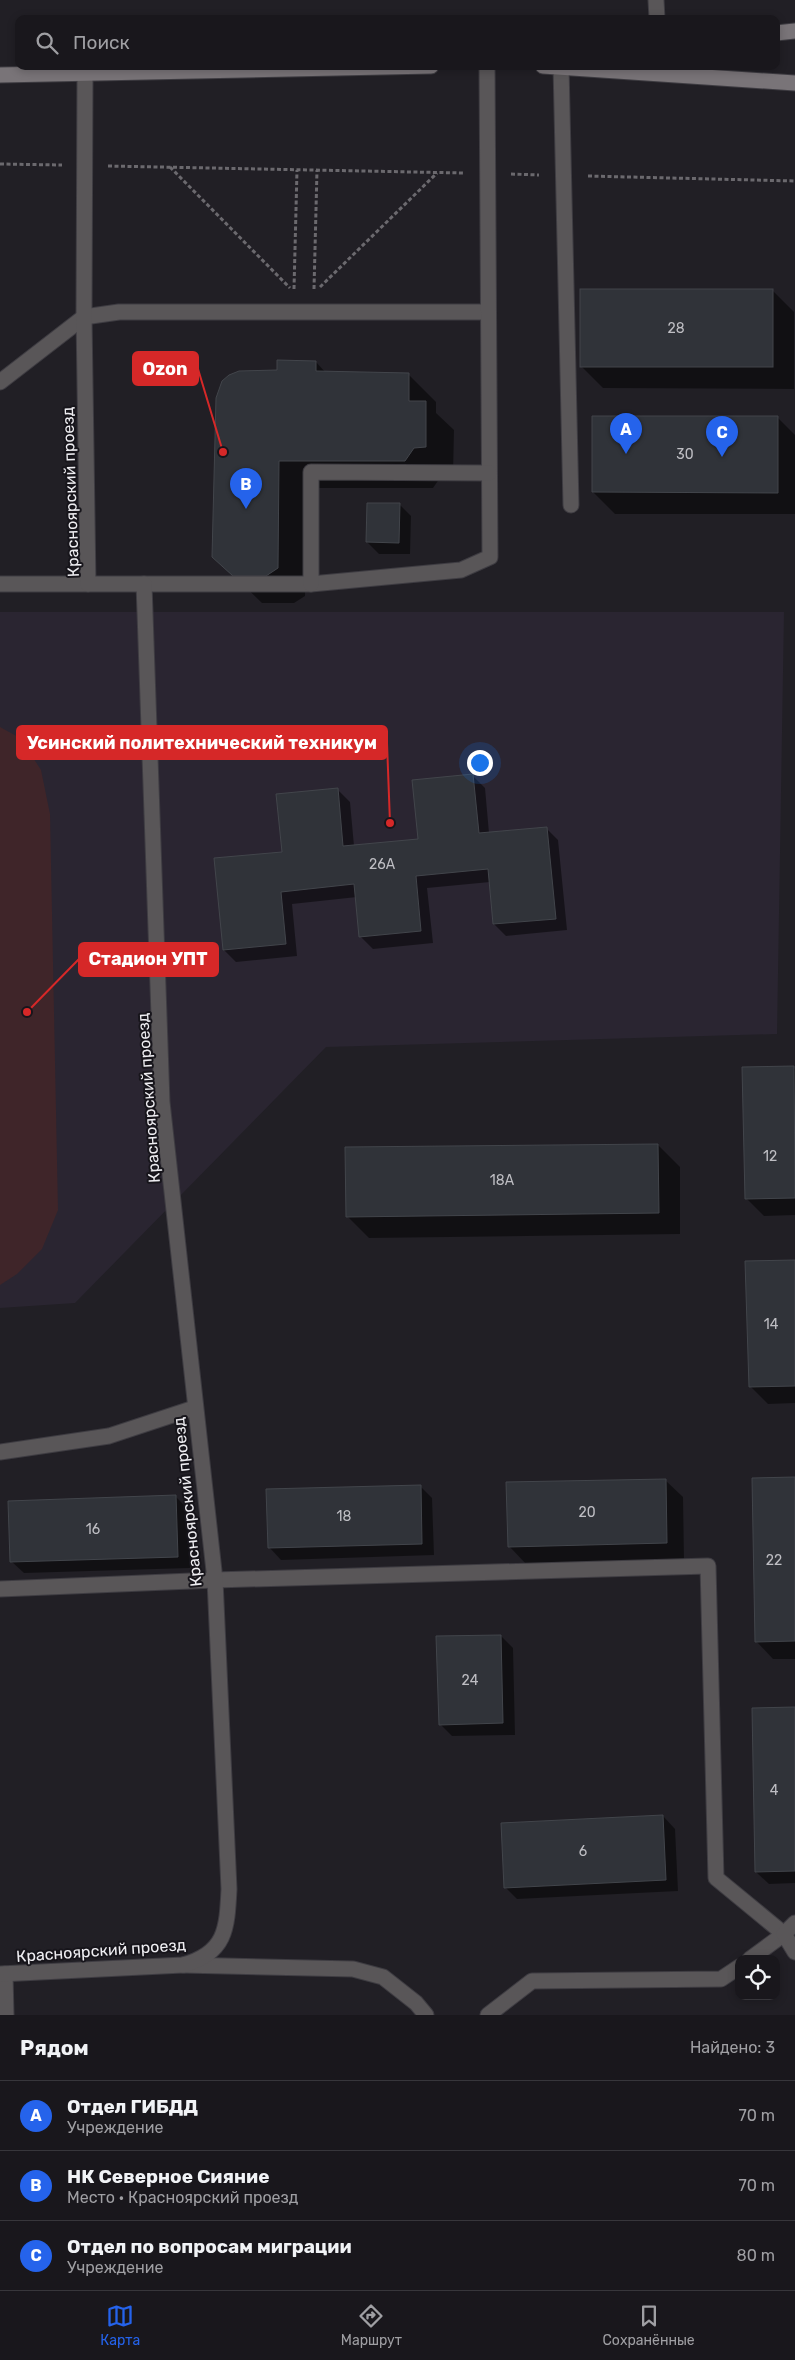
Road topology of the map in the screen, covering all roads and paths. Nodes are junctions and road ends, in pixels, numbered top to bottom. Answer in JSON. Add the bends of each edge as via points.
{"nodes":[{"id":1,"x":656,"y":0,"type":"edge"},
{"id":2,"x":657,"y":15,"type":"edge"},
{"id":3,"x":795,"y":31,"type":"edge"},
{"id":4,"x":780,"y":33,"type":"edge"},
{"id":5,"x":277,"y":70,"type":"edge"},
{"id":6,"x":486,"y":70,"type":"edge"},
{"id":7,"x":561,"y":70,"type":"edge"},
{"id":8,"x":659,"y":70,"type":"edge"},
{"id":9,"x":0,"y":75,"type":"edge"},
{"id":10,"x":84,"y":75,"type":"junction"},
{"id":11,"x":795,"y":84,"type":"edge"},
{"id":12,"x":0,"y":164,"type":"edge"},
{"id":13,"x":85,"y":165,"type":"junction"},
{"id":14,"x":170,"y":167,"type":"junction"},
{"id":15,"x":297,"y":170,"type":"junction"},
{"id":16,"x":317,"y":170,"type":"junction"},
{"id":17,"x":437,"y":172,"type":"junction"},
{"id":18,"x":487,"y":173,"type":"junction"},
{"id":19,"x":563,"y":175,"type":"junction"},
{"id":20,"x":795,"y":181,"type":"edge"},
{"id":21,"x":294,"y":292,"type":"junction"},
{"id":22,"x":301,"y":292,"type":"dead end"},
{"id":23,"x":308,"y":292,"type":"dead end"},
{"id":24,"x":314,"y":292,"type":"junction"},
{"id":25,"x":488,"y":312,"type":"junction"},
{"id":26,"x":84,"y":317,"type":"junction"},
{"id":27,"x":0,"y":382,"type":"edge"},
{"id":28,"x":489,"y":473,"type":"junction"},
{"id":29,"x":571,"y":505,"type":"dead end"},
{"id":30,"x":0,"y":584,"type":"edge"},
{"id":31,"x":88,"y":584,"type":"junction"},
{"id":32,"x":144,"y":584,"type":"junction"},
{"id":33,"x":311,"y":584,"type":"junction"},
{"id":34,"x":194,"y":1408,"type":"junction"},
{"id":35,"x":0,"y":1452,"type":"edge"},
{"id":36,"x":215,"y":1580,"type":"junction"},
{"id":37,"x":0,"y":1589,"type":"edge"},
{"id":38,"x":790,"y":1928,"type":"edge"},
{"id":39,"x":795,"y":1952,"type":"edge"},
{"id":40,"x":755,"y":1955,"type":"edge"},
{"id":41,"x":183,"y":1965,"type":"junction"},
{"id":42,"x":735,"y":1969,"type":"edge"},
{"id":43,"x":2,"y":1974,"type":"edge"},
{"id":44,"x":6,"y":2015,"type":"edge"},
{"id":45,"x":426,"y":2015,"type":"edge"},
{"id":46,"x":488,"y":2015,"type":"edge"}],
"edges":[{"from":1,"to":2,"type":"street"},
{"from":3,"to":4,"type":"main road"},
{"from":5,"to":10,"type":"main road"},
{"from":6,"to":18,"type":"street"},
{"from":7,"to":19,"type":"street"},
{"from":8,"to":11,"type":"main road"},
{"from":9,"to":10,"type":"main road"},
{"from":10,"to":13,"type":"street","name":"Красноярский проезд"},
{"from":12,"to":13,"type":"path"},
{"from":13,"to":14,"type":"path"},
{"from":13,"to":26,"type":"street","name":"Красноярский проезд"},
{"from":14,"to":15,"type":"path"},
{"from":14,"to":21,"type":"path"},
{"from":15,"to":16,"type":"path"},
{"from":15,"to":21,"type":"path"},
{"from":16,"to":17,"type":"path"},
{"from":16,"to":24,"type":"path"},
{"from":17,"to":18,"type":"path"},
{"from":17,"to":24,"type":"path"},
{"from":18,"to":19,"type":"path"},
{"from":18,"to":25,"type":"street"},
{"from":19,"to":20,"type":"path"},
{"from":19,"to":29,"type":"street"},
{"from":21,"to":22,"type":"path"},
{"from":23,"to":24,"type":"path"},
{"from":25,"to":26,"type":"street","via":[[126,312]]},
{"from":25,"to":28,"type":"street"},
{"from":26,"to":27,"type":"street"},
{"from":26,"to":31,"type":"street","name":"Красноярский проезд"},
{"from":28,"to":33,"type":"street","via":[[490,557],[461,570]]},
{"from":28,"to":33,"type":"street","via":[[311,472]]},
{"from":30,"to":31,"type":"street"},
{"from":31,"to":32,"type":"street","name":"Красноярский проезд"},
{"from":32,"to":33,"type":"street"},
{"from":32,"to":34,"type":"street","name":"Красноярский проезд","via":[[162,1102]]},
{"from":34,"to":35,"type":"street","via":[[109,1436]]},
{"from":34,"to":36,"type":"street","name":"Красноярский проезд"},
{"from":36,"to":37,"type":"street"},
{"from":36,"to":38,"type":"street","via":[[708,1566],[716,1878]]},
{"from":36,"to":41,"type":"street","name":"Красноярский проезд","via":[[227,1925],[214,1950],[200,1960]]},
{"from":38,"to":39,"type":"street"},
{"from":38,"to":40,"type":"street"},
{"from":41,"to":43,"type":"street","name":"Красноярский проезд"},
{"from":41,"to":45,"type":"street","via":[[353,1969],[383,1977],[416,2002]]},
{"from":42,"to":46,"type":"street","via":[[721,1979],[532,1981]]},
{"from":43,"to":44,"type":"street"}]}
